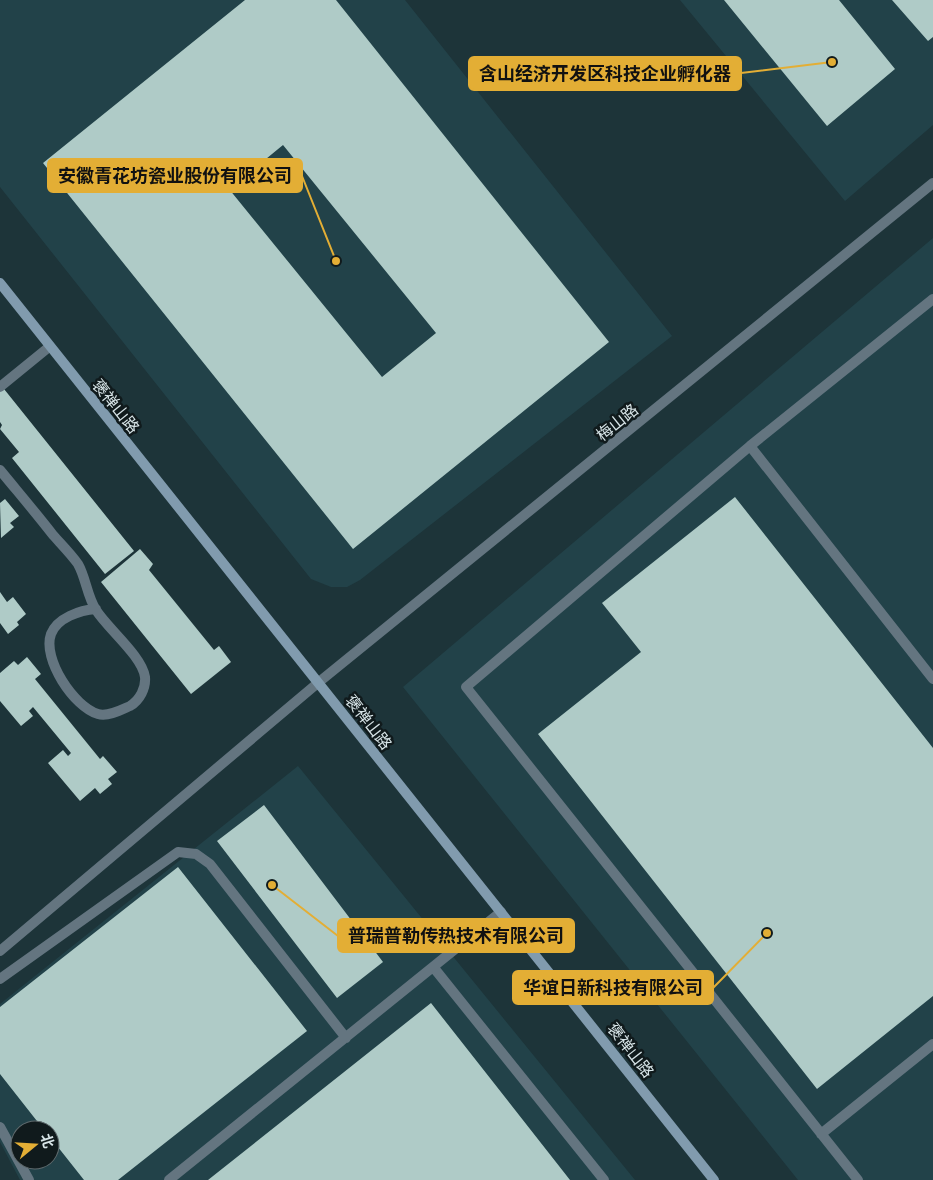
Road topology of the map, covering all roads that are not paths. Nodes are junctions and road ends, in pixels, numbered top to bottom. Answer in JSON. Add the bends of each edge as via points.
{"nodes":[{"id":1,"x":933,"y":183,"type":"edge"},
{"id":2,"x":0,"y":283,"type":"edge"},
{"id":3,"x":933,"y":299,"type":"edge"},
{"id":4,"x":49,"y":346,"type":"junction"},
{"id":5,"x":0,"y":386,"type":"edge"},
{"id":6,"x":750,"y":446,"type":"junction"},
{"id":7,"x":0,"y":470,"type":"edge"},
{"id":8,"x":96,"y":609,"type":"junction"},
{"id":9,"x":933,"y":679,"type":"edge"},
{"id":10,"x":319,"y":682,"type":"junction"},
{"id":11,"x":501,"y":912,"type":"junction"},
{"id":12,"x":0,"y":951,"type":"edge"},
{"id":13,"x":434,"y":968,"type":"junction"},
{"id":14,"x":0,"y":979,"type":"edge"},
{"id":15,"x":346,"y":1038,"type":"junction"},
{"id":16,"x":933,"y":1044,"type":"edge"},
{"id":17,"x":0,"y":1127,"type":"edge"},
{"id":18,"x":821,"y":1134,"type":"junction"},
{"id":19,"x":29,"y":1180,"type":"edge"},
{"id":20,"x":169,"y":1180,"type":"edge"},
{"id":21,"x":604,"y":1180,"type":"edge"},
{"id":22,"x":714,"y":1180,"type":"edge"},
{"id":23,"x":858,"y":1180,"type":"edge"}],
"edges":[{"from":1,"to":10,"type":"street","name":"梅山路"},
{"from":2,"to":4,"type":"main road","name":"褒禅山路"},
{"from":3,"to":6,"type":"street"},
{"from":4,"to":5,"type":"street"},
{"from":4,"to":10,"type":"main road","name":"褒禅山路"},
{"from":6,"to":9,"type":"street"},
{"from":6,"to":18,"type":"street","via":[[466,687]]},
{"from":7,"to":8,"type":"street","via":[[78,564]]},
{"from":8,"to":8,"type":"street","via":[[140,663],[145,676],[140,696],[112,714],[99,715],[82,706],[56,670],[50,650],[51,634],[62,621],[75,613]]},
{"from":10,"to":11,"type":"main road","name":"褒禅山路"},
{"from":10,"to":12,"type":"street","name":"梅山路"},
{"from":11,"to":13,"type":"street"},
{"from":11,"to":22,"type":"main road","name":"褒禅山路"},
{"from":13,"to":15,"type":"street"},
{"from":13,"to":21,"type":"street"},
{"from":14,"to":15,"type":"street","via":[[178,852],[196,854],[210,864]]},
{"from":15,"to":20,"type":"street"},
{"from":16,"to":18,"type":"street"},
{"from":17,"to":19,"type":"street"},
{"from":18,"to":23,"type":"street"}]}
